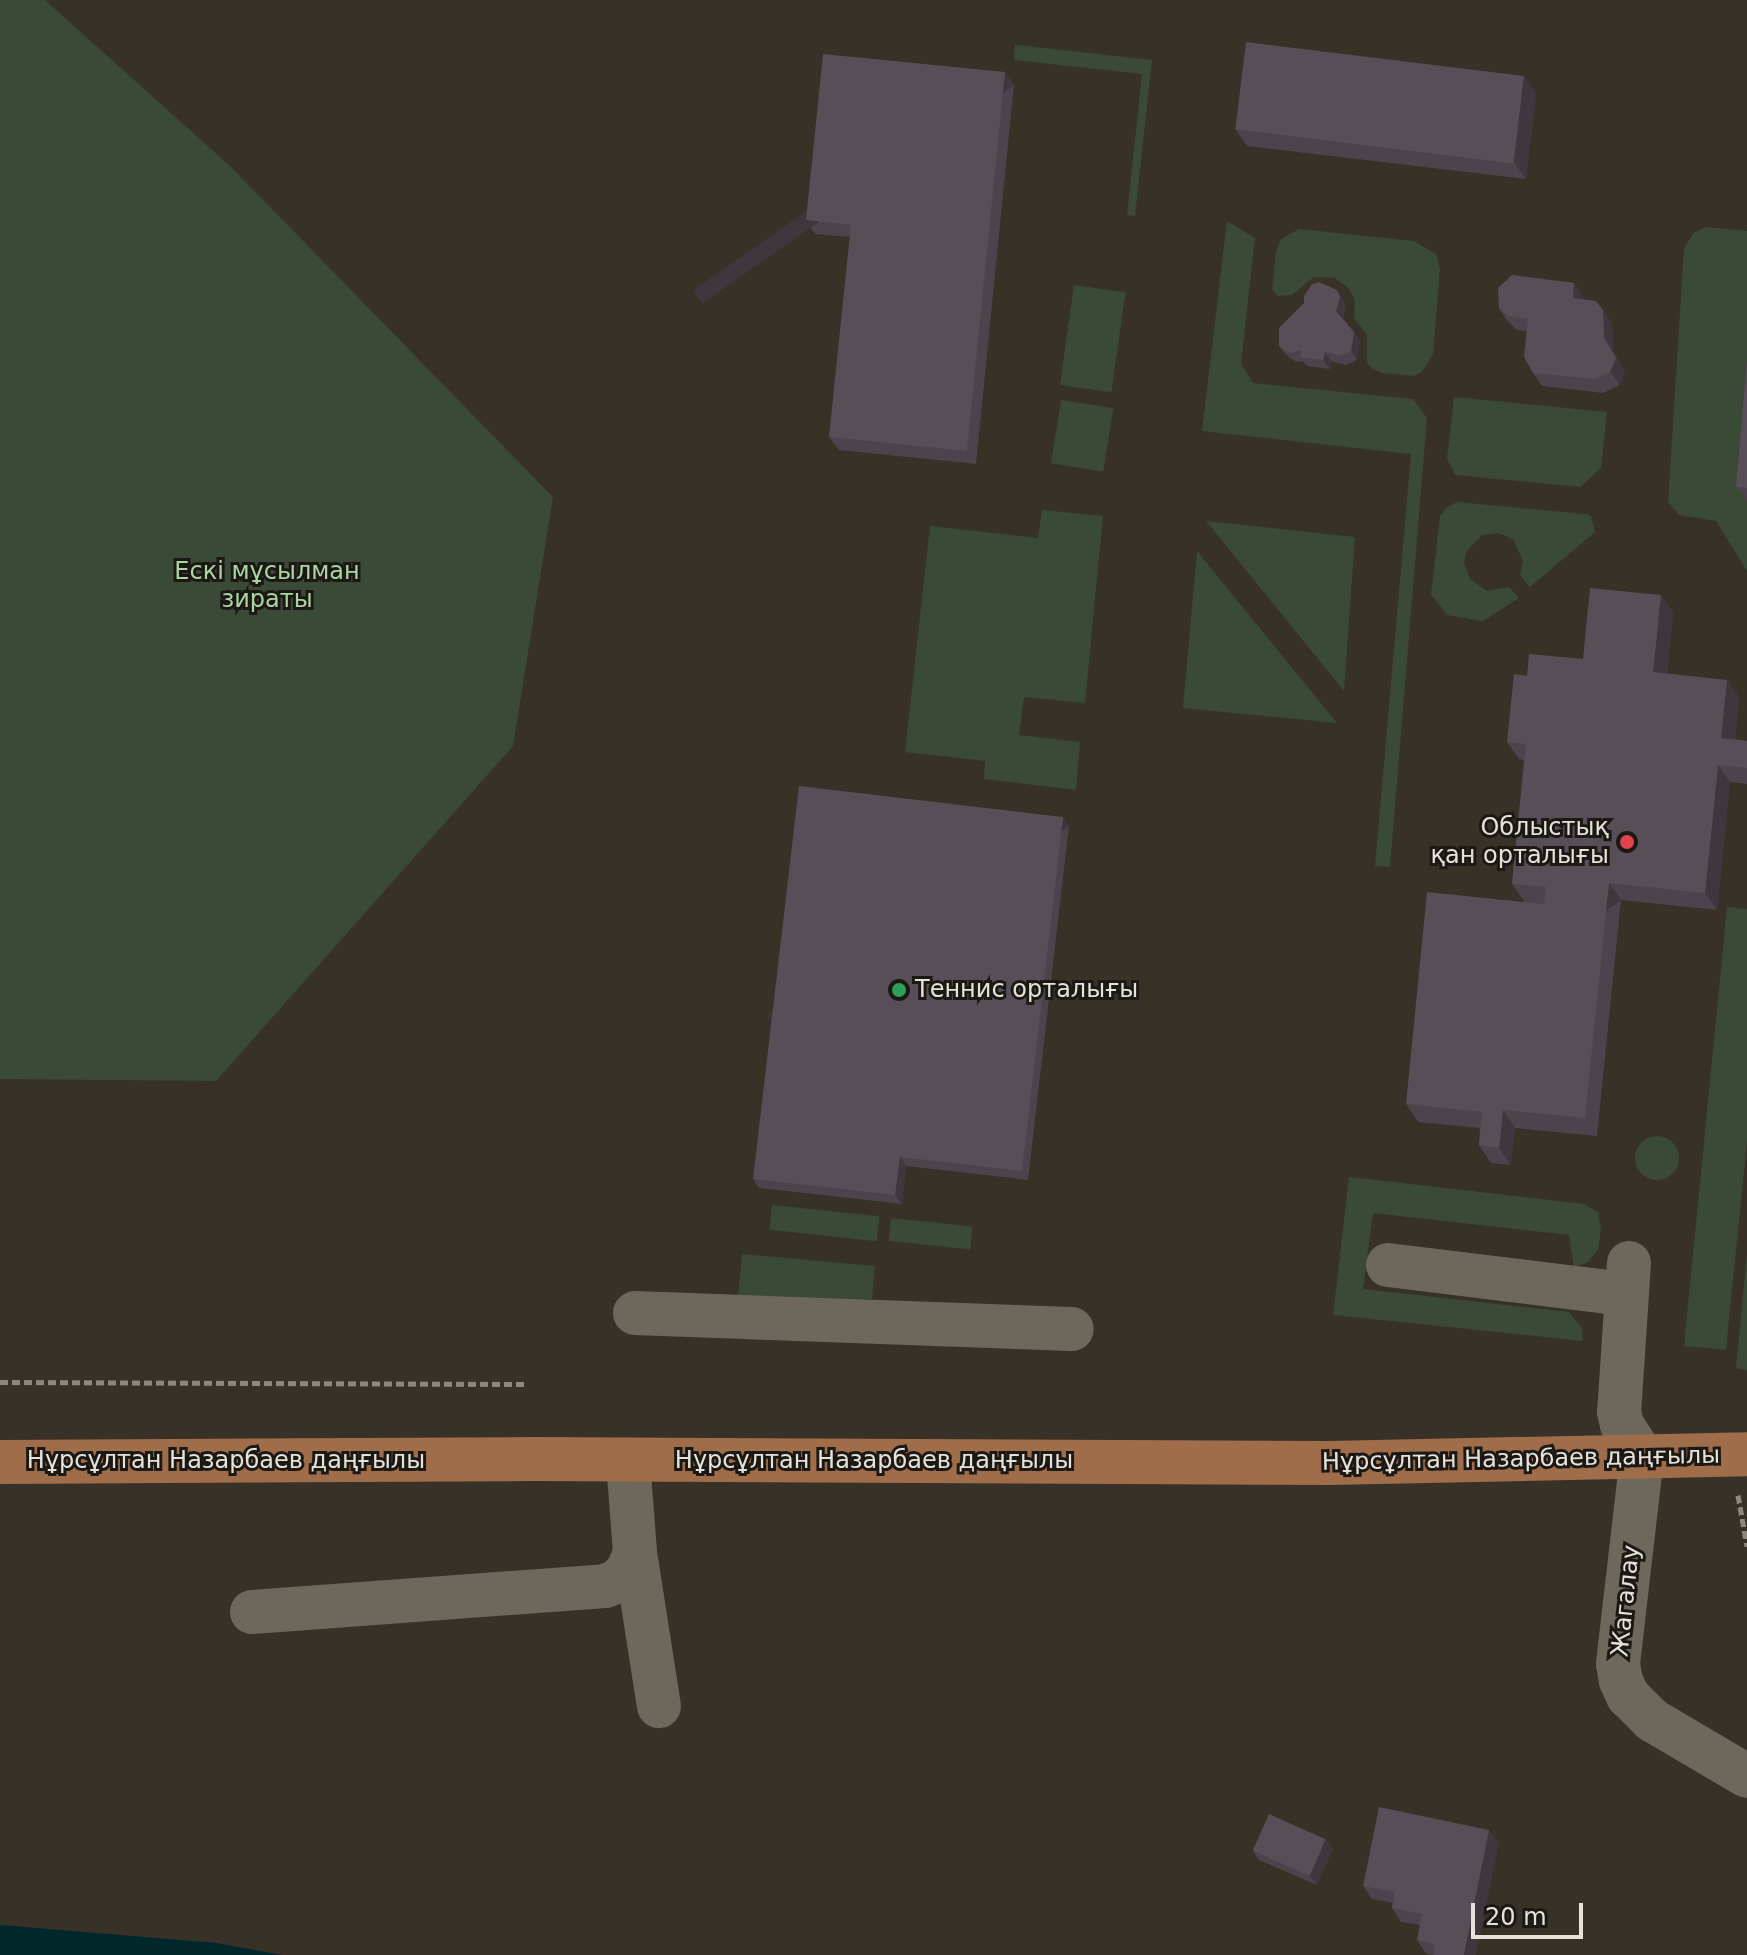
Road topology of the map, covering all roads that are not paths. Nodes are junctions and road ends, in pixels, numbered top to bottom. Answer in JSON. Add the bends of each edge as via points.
{"nodes":[{"id":1,"x":1388,"y":1265,"type":"dead end"},
{"id":2,"x":635,"y":1313,"type":"dead end"},
{"id":3,"x":1072,"y":1329,"type":"dead end"},
{"id":4,"x":1739,"y":1454,"type":"edge"},
{"id":5,"x":1642,"y":1456,"type":"junction"},
{"id":6,"x":628,"y":1461,"type":"junction"},
{"id":7,"x":0,"y":1462,"type":"edge"},
{"id":8,"x":635,"y":1553,"type":"junction"},
{"id":9,"x":252,"y":1612,"type":"dead end"},
{"id":10,"x":659,"y":1706,"type":"dead end"},
{"id":11,"x":1747,"y":1776,"type":"edge"}],
"edges":[{"from":1,"to":5,"type":"street","via":[[1627,1279],[1619,1412]]},
{"from":2,"to":3,"type":"street"},
{"from":4,"to":5,"type":"main road","name":"Нұрсұлтан Назарбаев даңғылы"},
{"from":5,"to":6,"type":"main road","name":"Нұрсұлтан Назарбаев даңғылы","via":[[1329,1463]]},
{"from":5,"to":11,"type":"street","name":"Жагалау","via":[[1618,1664],[1621,1681],[1652,1720]]},
{"from":6,"to":7,"type":"main road","name":"Нұрсұлтан Назарбаев даңғылы"},
{"from":6,"to":8,"type":"street"},
{"from":8,"to":9,"type":"street","via":[[628,1570],[605,1586]]},
{"from":8,"to":10,"type":"street"}]}
